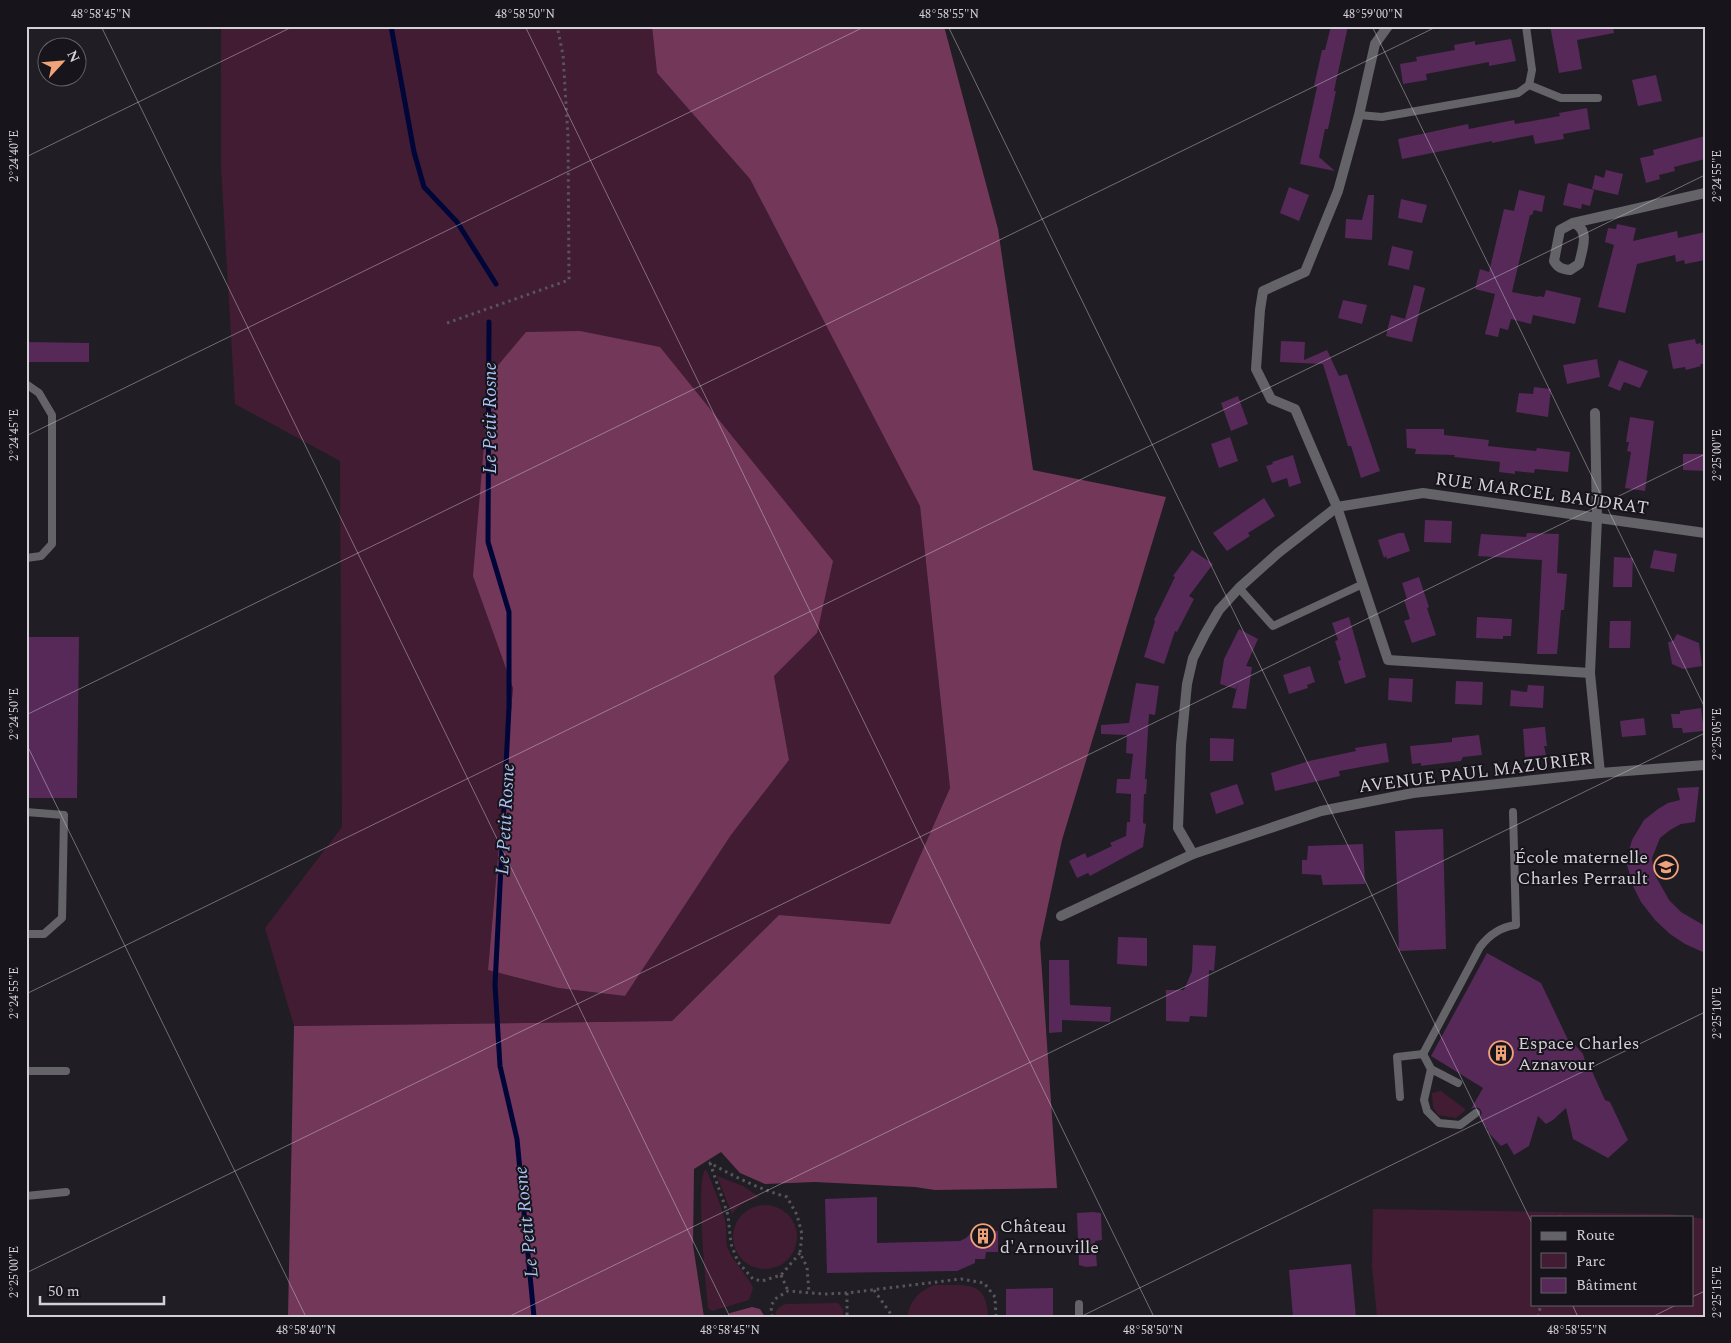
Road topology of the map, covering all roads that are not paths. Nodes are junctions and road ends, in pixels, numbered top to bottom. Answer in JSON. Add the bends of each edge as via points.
{"nodes":[{"id":1,"x":1388,"y":26,"type":"edge"},
{"id":2,"x":1526,"y":26,"type":"edge"},
{"id":3,"x":1529,"y":85,"type":"junction"},
{"id":4,"x":1598,"y":98,"type":"dead end"},
{"id":5,"x":1359,"y":115,"type":"junction"},
{"id":6,"x":1705,"y":193,"type":"edge"},
{"id":7,"x":1574,"y":223,"type":"dead end"},
{"id":8,"x":26,"y":384,"type":"edge"},
{"id":9,"x":1595,"y":413,"type":"dead end"},
{"id":10,"x":1337,"y":507,"type":"junction"},
{"id":11,"x":1597,"y":518,"type":"junction"},
{"id":12,"x":1705,"y":533,"type":"edge"},
{"id":13,"x":26,"y":558,"type":"edge"},
{"id":14,"x":1363,"y":584,"type":"junction"},
{"id":15,"x":1238,"y":588,"type":"junction"},
{"id":16,"x":1590,"y":673,"type":"junction"},
{"id":17,"x":1705,"y":765,"type":"edge"},
{"id":18,"x":1600,"y":773,"type":"junction"},
{"id":19,"x":26,"y":812,"type":"edge"},
{"id":20,"x":1513,"y":812,"type":"dead end"},
{"id":21,"x":1193,"y":854,"type":"junction"},
{"id":22,"x":1061,"y":916,"type":"dead end"},
{"id":23,"x":26,"y":934,"type":"edge"},
{"id":24,"x":1423,"y":1054,"type":"junction"},
{"id":25,"x":1431,"y":1069,"type":"junction"},
{"id":26,"x":26,"y":1071,"type":"edge"},
{"id":27,"x":66,"y":1071,"type":"dead end"},
{"id":28,"x":1458,"y":1083,"type":"dead end"},
{"id":29,"x":1400,"y":1097,"type":"dead end"},
{"id":30,"x":1476,"y":1113,"type":"dead end"},
{"id":31,"x":66,"y":1192,"type":"dead end"},
{"id":32,"x":26,"y":1196,"type":"edge"},
{"id":33,"x":1079,"y":1304,"type":"dead end"},
{"id":34,"x":1079,"y":1317,"type":"edge"}],
"edges":[{"from":1,"to":5,"type":"street","via":[[1375,44]]},
{"from":2,"to":3,"type":"lane","via":[[1532,70]]},
{"from":3,"to":4,"type":"lane","via":[[1561,98]]},
{"from":3,"to":5,"type":"lane","via":[[1518,93],[1382,116]]},
{"from":5,"to":10,"type":"street","via":[[1338,191],[1306,272],[1263,291],[1256,370],[1271,399],[1295,409]]},
{"from":6,"to":7,"type":"street"},
{"from":8,"to":13,"type":"lane","via":[[39,393],[52,415],[52,544],[41,556]]},
{"from":9,"to":11,"type":"street"},
{"from":10,"to":11,"type":"street","name":"RUE MARCEL BAUDRAT","via":[[1423,492]]},
{"from":10,"to":14,"type":"street"},
{"from":10,"to":15,"type":"street","name":"RUE MARCEL BAUDRAT"},
{"from":11,"to":12,"type":"street","name":"RUE MARCEL BAUDRAT"},
{"from":11,"to":16,"type":"street"},
{"from":14,"to":15,"type":"lane","via":[[1273,626]]},
{"from":14,"to":16,"type":"street","via":[[1388,660]]},
{"from":15,"to":21,"type":"street","name":"RUE MARCEL BAUDRAT","via":[[1219,610],[1205,634],[1193,658],[1187,684],[1178,828]]},
{"from":16,"to":18,"type":"street"},
{"from":17,"to":18,"type":"street","name":"AVENUE PAUL MAZURIER"},
{"from":18,"to":21,"type":"street","name":"AVENUE PAUL MAZURIER","via":[[1414,793],[1321,810]]},
{"from":19,"to":23,"type":"lane","via":[[64,815],[62,918],[44,934]]},
{"from":20,"to":24,"type":"lane","via":[[1516,925],[1488,936],[1480,947]]},
{"from":21,"to":22,"type":"street","name":"AVENUE PAUL MAZURIER"},
{"from":24,"to":25,"type":"lane"},
{"from":24,"to":29,"type":"lane","via":[[1397,1058]]},
{"from":25,"to":28,"type":"lane"},
{"from":25,"to":30,"type":"lane","via":[[1424,1100],[1427,1111],[1439,1123],[1460,1125]]},
{"from":26,"to":27,"type":"lane"},
{"from":31,"to":32,"type":"lane"},
{"from":33,"to":34,"type":"lane"}]}
